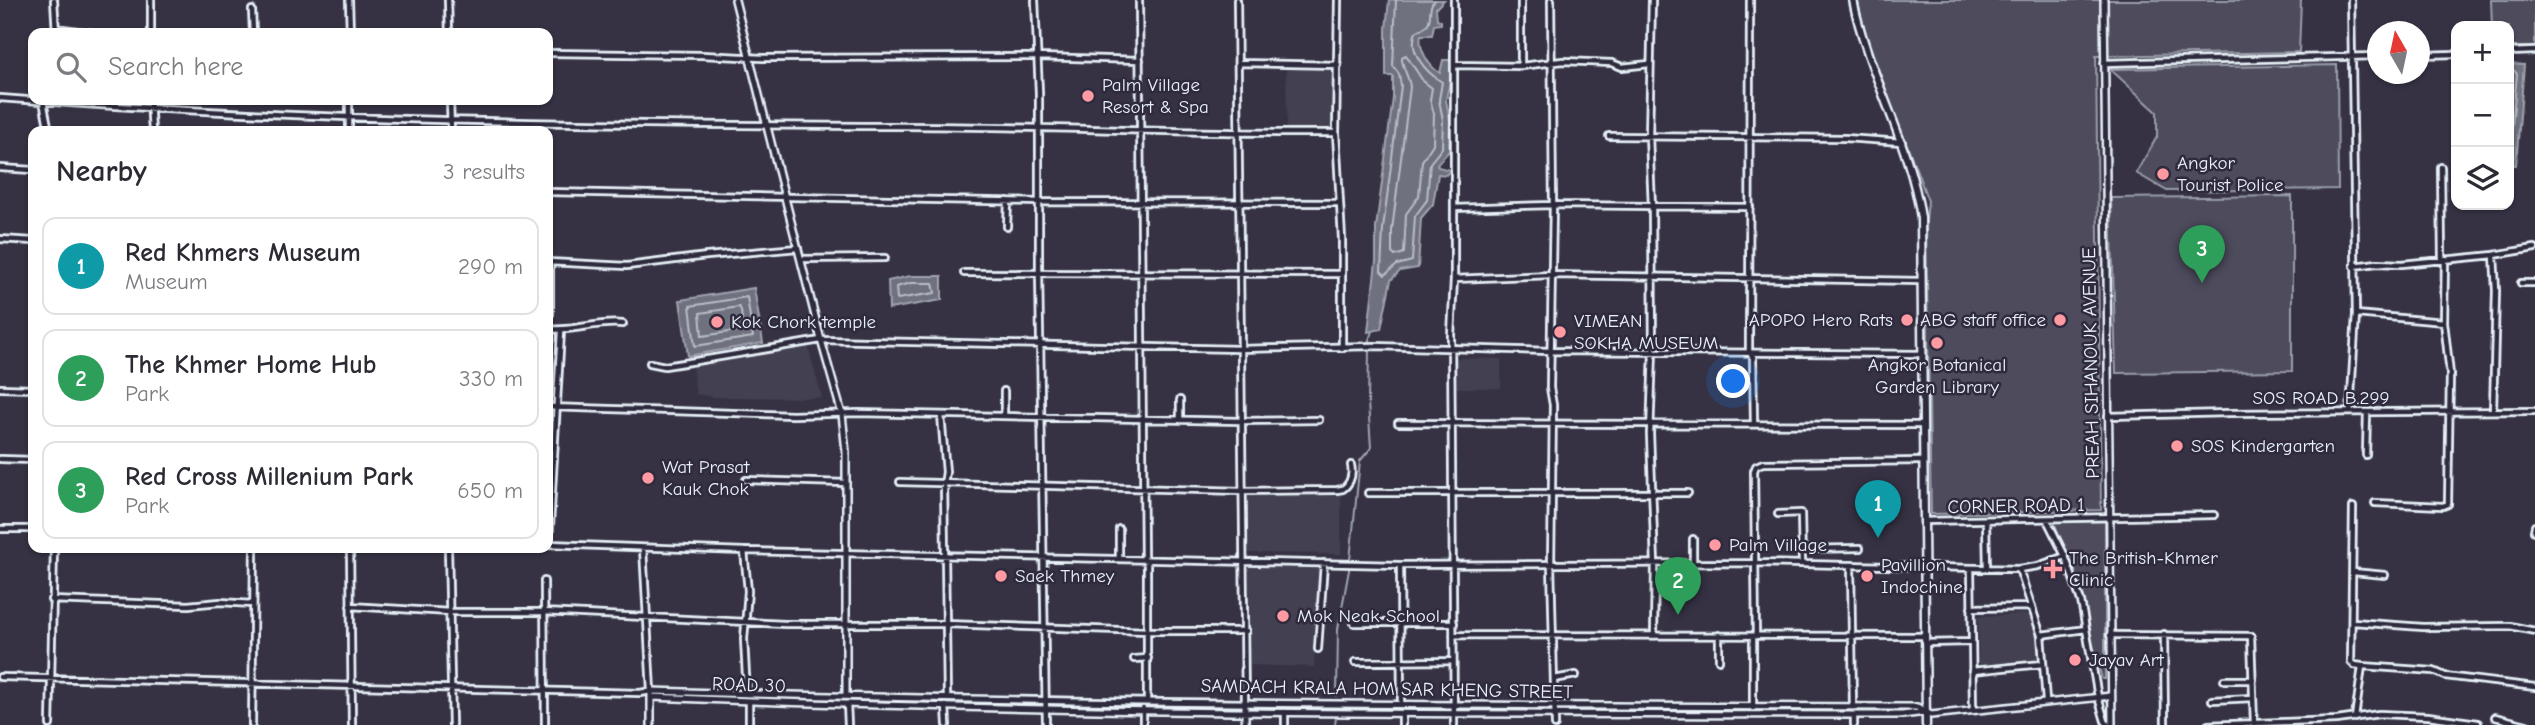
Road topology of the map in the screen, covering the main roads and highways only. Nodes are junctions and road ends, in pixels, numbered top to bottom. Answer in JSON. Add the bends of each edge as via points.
{"nodes":[{"id":1,"x":1853,"y":0,"type":"edge"},
{"id":2,"x":1926,"y":725,"type":"edge"}],
"edges":[{"from":1,"to":2,"type":"main road","via":[[1902,142],[1921,219]]}]}
